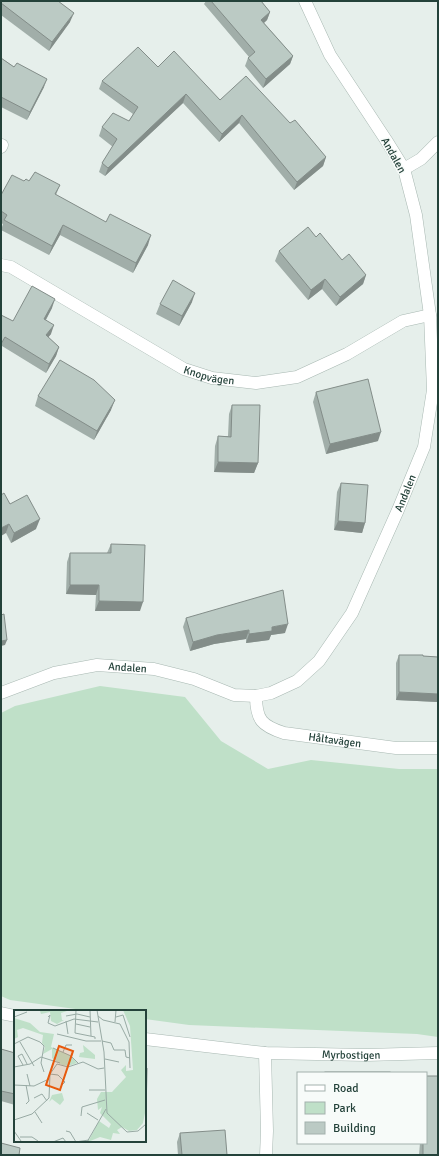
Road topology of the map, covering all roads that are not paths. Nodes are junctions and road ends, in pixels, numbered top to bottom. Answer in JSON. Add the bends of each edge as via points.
{"nodes":[{"id":1,"x":305,"y":1,"type":"edge"},
{"id":2,"x":438,"y":142,"type":"edge"},
{"id":3,"x":404,"y":169,"type":"junction"},
{"id":4,"x":1,"y":265,"type":"edge"},
{"id":5,"x":430,"y":315,"type":"junction"},
{"id":6,"x":1,"y":693,"type":"edge"},
{"id":7,"x":256,"y":696,"type":"junction"},
{"id":8,"x":438,"y":748,"type":"edge"},
{"id":9,"x":1,"y":1013,"type":"edge"},
{"id":10,"x":14,"y":1016,"type":"edge"},
{"id":11,"x":146,"y":1039,"type":"edge"},
{"id":12,"x":265,"y":1053,"type":"junction"},
{"id":13,"x":438,"y":1053,"type":"edge"},
{"id":14,"x":266,"y":1155,"type":"edge"}],
"edges":[{"from":1,"to":3,"type":"street","name":"Andalen","via":[[330,55]]},
{"from":2,"to":3,"type":"street","via":[[422,158]]},
{"from":3,"to":5,"type":"street","name":"Andalen","via":[[416,215]]},
{"from":4,"to":5,"type":"street","name":"Knopvägen","via":[[11,267],[184,369],[212,378],[256,383],[297,377],[347,354],[403,321]]},
{"from":5,"to":7,"type":"street","name":"Andalen","via":[[433,390],[424,446],[352,613],[320,661],[297,681],[271,693]]},
{"from":6,"to":7,"type":"street","name":"Andalen","via":[[54,673],[97,665],[154,669],[194,679],[234,695]]},
{"from":7,"to":8,"type":"street","name":"Håltavägen","via":[[256,711],[261,720],[271,729],[284,733],[396,748]]},
{"from":9,"to":10,"type":"street"},
{"from":11,"to":12,"type":"street","name":"Myrbostigen"},
{"from":12,"to":13,"type":"street","name":"Myrbostigen"},
{"from":12,"to":14,"type":"street"}]}
